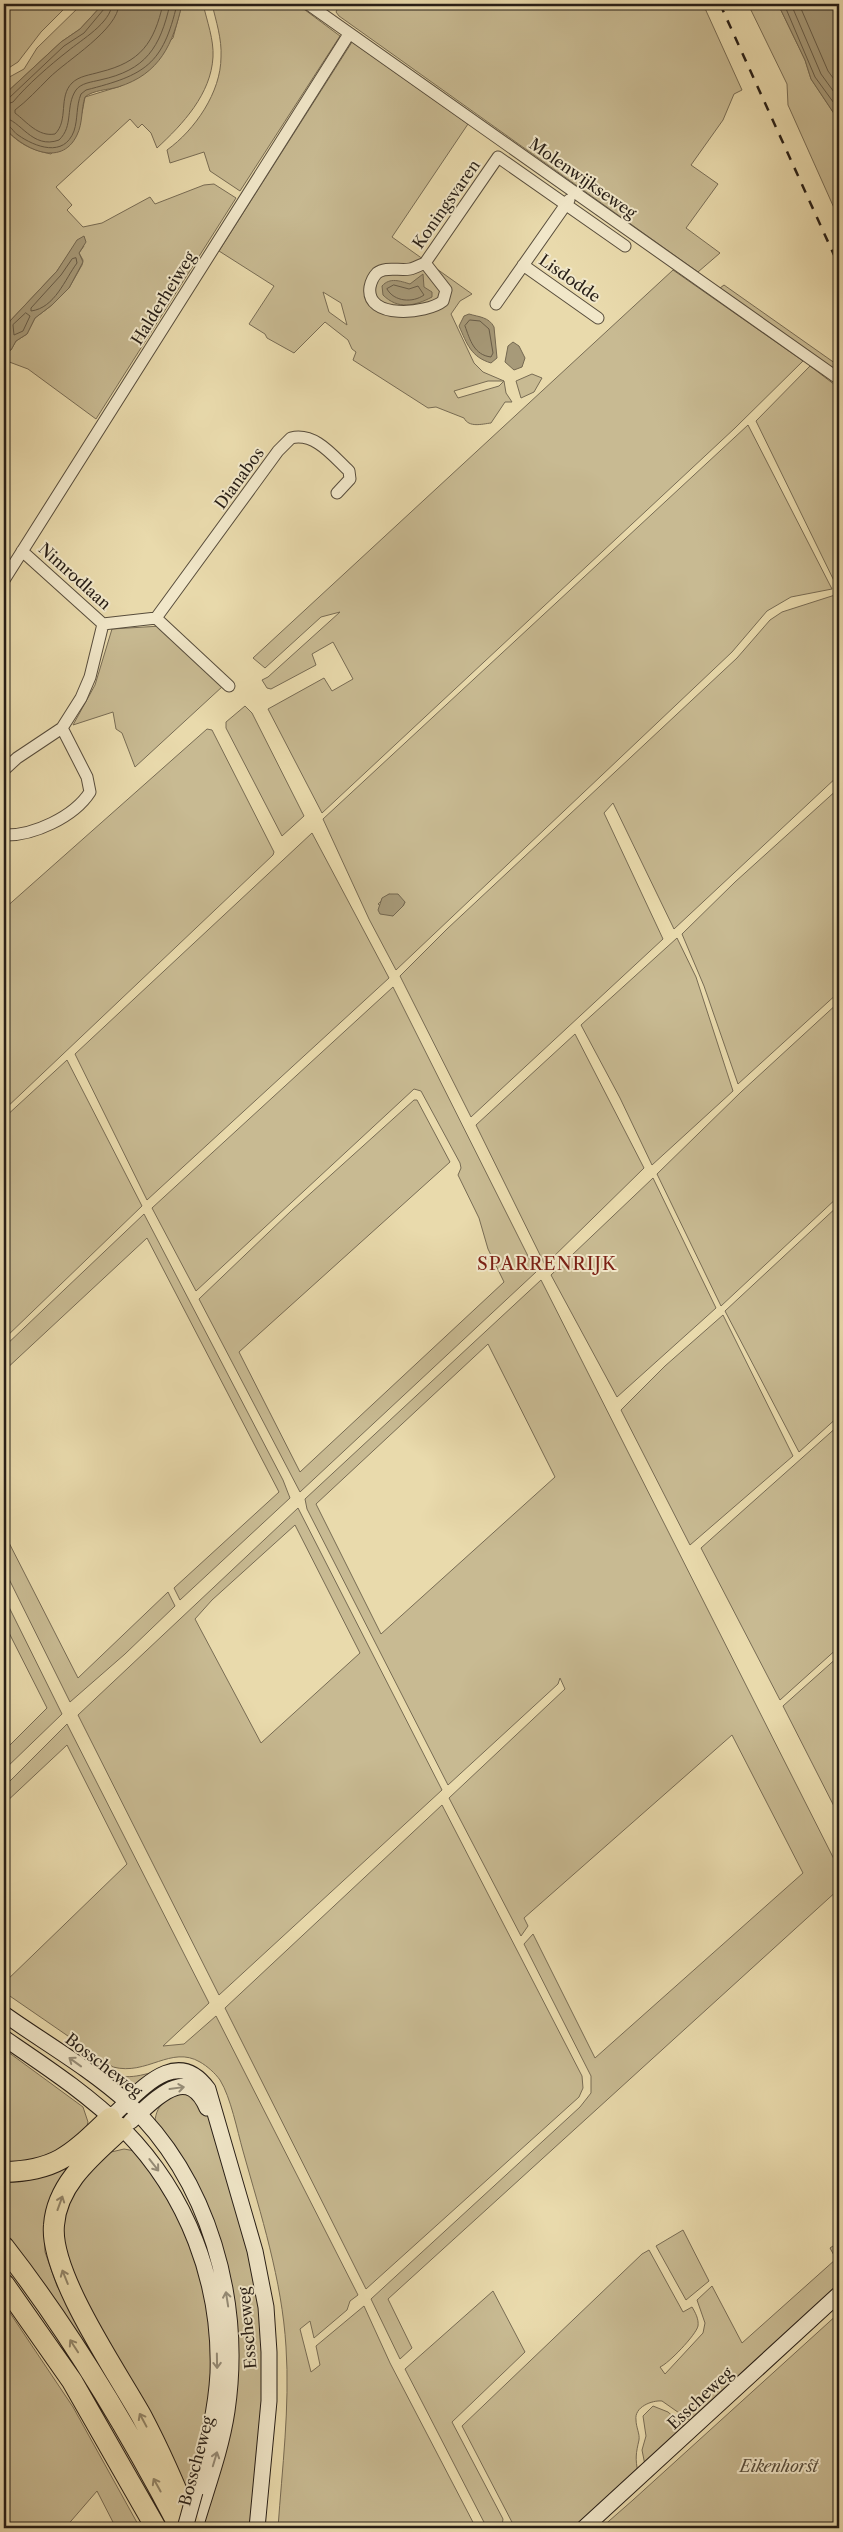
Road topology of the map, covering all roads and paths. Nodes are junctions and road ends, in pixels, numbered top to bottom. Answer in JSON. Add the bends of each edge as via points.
{"nodes":[{"id":1,"x":308,"y":4,"type":"edge"},
{"id":2,"x":324,"y":9,"type":"edge"},
{"id":3,"x":349,"y":34,"type":"junction"},
{"id":4,"x":575,"y":193,"type":"junction"},
{"id":5,"x":566,"y":205,"type":"junction"},
{"id":6,"x":625,"y":246,"type":"dead end"},
{"id":7,"x":425,"y":263,"type":"junction"},
{"id":8,"x":523,"y":265,"type":"junction"},
{"id":9,"x":496,"y":304,"type":"dead end"},
{"id":10,"x":598,"y":318,"type":"dead end"},
{"id":11,"x":839,"y":379,"type":"edge"},
{"id":12,"x":338,"y":493,"type":"dead end"},
{"id":13,"x":22,"y":551,"type":"junction"},
{"id":14,"x":4,"y":580,"type":"edge"},
{"id":15,"x":156,"y":618,"type":"junction"},
{"id":16,"x":103,"y":624,"type":"junction"},
{"id":17,"x":229,"y":686,"type":"dead end"},
{"id":18,"x":62,"y":728,"type":"junction"},
{"id":19,"x":4,"y":770,"type":"edge"},
{"id":20,"x":4,"y":835,"type":"edge"},
{"id":21,"x":4,"y":2014,"type":"edge"},
{"id":22,"x":4,"y":2038,"type":"edge"},
{"id":23,"x":128,"y":2103,"type":"junction"},
{"id":24,"x":138,"y":2114,"type":"junction"},
{"id":25,"x":116,"y":2123,"type":"junction"},
{"id":26,"x":220,"y":2130,"type":"junction"},
{"id":27,"x":4,"y":2172,"type":"edge"},
{"id":28,"x":4,"y":2247,"type":"edge"},
{"id":29,"x":4,"y":2284,"type":"edge"},
{"id":30,"x":839,"y":2294,"type":"edge"},
{"id":31,"x":198,"y":2499,"type":"junction"},
{"id":32,"x":145,"y":2507,"type":"junction"},
{"id":33,"x":152,"y":2528,"type":"edge"},
{"id":34,"x":156,"y":2528,"type":"edge"},
{"id":35,"x":180,"y":2528,"type":"edge"},
{"id":36,"x":185,"y":2528,"type":"edge"},
{"id":37,"x":193,"y":2528,"type":"edge"},
{"id":38,"x":257,"y":2528,"type":"edge"},
{"id":39,"x":584,"y":2528,"type":"edge"}],
"edges":[{"from":1,"to":2,"type":"street","name":"Molenwijkseweg"},
{"from":2,"to":3,"type":"street","name":"Molenwijkseweg"},
{"from":3,"to":4,"type":"street","name":"Molenwijkseweg"},
{"from":3,"to":13,"type":"street","name":"Halderheiweg"},
{"from":4,"to":5,"type":"street","name":"Lisdodde"},
{"from":4,"to":11,"type":"street","name":"Molenwijkseweg"},
{"from":5,"to":6,"type":"street","name":"Molenwijkseweg"},
{"from":5,"to":7,"type":"street","name":"Koningsvaren","via":[[498,157]]},
{"from":5,"to":8,"type":"street","name":"Lisdodde"},
{"from":7,"to":7,"type":"street","name":"Koningsvaren","via":[[377,273],[370,291],[374,300],[396,312],[410,313],[443,302],[446,290]]},
{"from":8,"to":9,"type":"street","name":"Lisdodde"},
{"from":8,"to":10,"type":"street","name":"Lisdodde"},
{"from":12,"to":15,"type":"street","name":"Dianabos","via":[[350,480],[349,471],[316,442],[306,437],[291,438],[278,451]]},
{"from":13,"to":14,"type":"street","name":"Halderheiweg"},
{"from":13,"to":16,"type":"street","name":"Nimrodlaan"},
{"from":15,"to":16,"type":"street","name":"Nimrodlaan"},
{"from":15,"to":17,"type":"street"},
{"from":16,"to":18,"type":"street","via":[[90,677]]},
{"from":18,"to":19,"type":"street"},
{"from":18,"to":20,"type":"street","via":[[87,777],[90,792],[58,820],[14,836]]},
{"from":23,"to":21,"type":"main road","name":"Bosscheweg","one_way":true,"via":[[75,2061]]},
{"from":22,"to":25,"type":"main road","name":"Bosscheweg","via":[[61,2077]]},
{"from":23,"to":24,"type":"main road","name":"Bosscheweg"},
{"from":23,"to":25,"type":"main road","name":"Esscheweg"},
{"from":23,"to":26,"type":"main road","name":"Esscheweg","via":[[157,2076],[186,2070],[199,2076],[208,2089]]},
{"from":24,"to":25,"type":"main road","name":"Esscheweg"},
{"from":24,"to":26,"type":"main road","name":"Esscheweg","one_way":true,"via":[[167,2090],[177,2086],[188,2087],[203,2099]]},
{"from":31,"to":24,"type":"main road","name":"Bosscheweg","one_way":true,"via":[[227,2413],[232,2338],[224,2275],[210,2230],[192,2192],[176,2163]]},
{"from":25,"to":27,"type":"highway","via":[[56,2164],[31,2171]]},
{"from":25,"to":31,"type":"main road","name":"Bosscheweg","one_way":true,"via":[[160,2174],[182,2211],[203,2261],[213,2305],[218,2374]]},
{"from":37,"to":25,"type":"highway","one_way":true,"via":[[142,2418],[65,2279],[56,2250],[54,2226],[67,2184]]},
{"from":26,"to":38,"type":"main road","name":"Esscheweg","via":[[255,2251],[266,2307],[270,2401]]},
{"from":35,"to":28,"type":"highway","one_way":true,"via":[[91,2371]]},
{"from":29,"to":32,"type":"highway","via":[[72,2381]]},
{"from":30,"to":39,"type":"main road","name":"Esscheweg"},
{"from":31,"to":36,"type":"main road","name":"Bosscheweg","bridge":true},
{"from":31,"to":37,"type":"main road","name":"Bosscheweg"},
{"from":32,"to":33,"type":"highway"},
{"from":32,"to":34,"type":"highway"}]}
